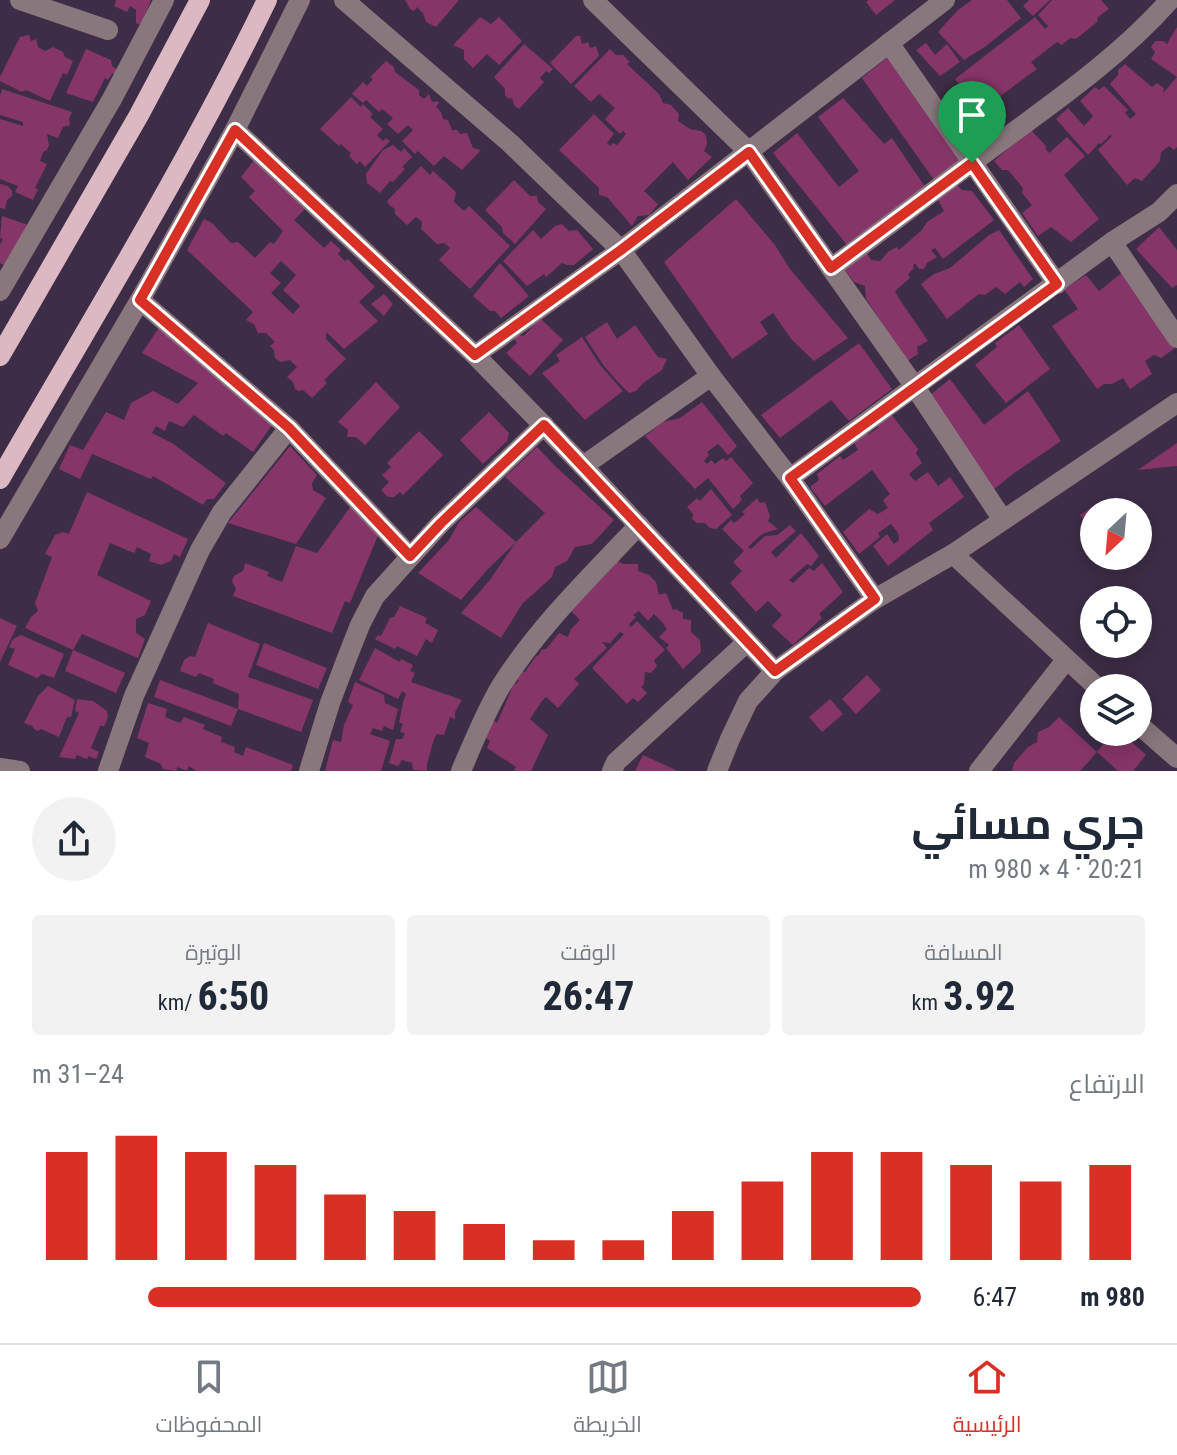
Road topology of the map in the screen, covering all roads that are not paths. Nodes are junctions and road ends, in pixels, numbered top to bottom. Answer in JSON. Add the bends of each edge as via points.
{"nodes":[{"id":1,"x":20,"y":0,"type":"edge"},
{"id":2,"x":164,"y":0,"type":"edge"},
{"id":3,"x":200,"y":0,"type":"edge"},
{"id":4,"x":267,"y":0,"type":"edge"},
{"id":5,"x":300,"y":0,"type":"edge"},
{"id":6,"x":344,"y":0,"type":"edge"},
{"id":7,"x":593,"y":0,"type":"edge"},
{"id":8,"x":945,"y":0,"type":"edge"},
{"id":9,"x":1170,"y":0,"type":"edge"},
{"id":10,"x":108,"y":30,"type":"dead end"},
{"id":11,"x":889,"y":43,"type":"junction"},
{"id":12,"x":235,"y":130,"type":"junction"},
{"id":13,"x":749,"y":152,"type":"junction"},
{"id":14,"x":972,"y":163,"type":"junction"},
{"id":15,"x":1177,"y":194,"type":"edge"},
{"id":16,"x":1112,"y":242,"type":"junction"},
{"id":17,"x":621,"y":250,"type":"junction"},
{"id":18,"x":831,"y":268,"type":"junction"},
{"id":19,"x":1057,"y":284,"type":"junction"},
{"id":20,"x":0,"y":291,"type":"edge"},
{"id":21,"x":140,"y":300,"type":"junction"},
{"id":22,"x":1177,"y":338,"type":"edge"},
{"id":23,"x":2,"y":346,"type":"edge"},
{"id":24,"x":475,"y":355,"type":"junction"},
{"id":25,"x":711,"y":376,"type":"junction"},
{"id":26,"x":915,"y":387,"type":"junction"},
{"id":27,"x":1177,"y":403,"type":"edge"},
{"id":28,"x":544,"y":425,"type":"junction"},
{"id":29,"x":289,"y":428,"type":"junction"},
{"id":30,"x":583,"y":466,"type":"junction"},
{"id":31,"x":790,"y":478,"type":"junction"},
{"id":32,"x":0,"y":479,"type":"edge"},
{"id":33,"x":1003,"y":520,"type":"junction"},
{"id":34,"x":639,"y":525,"type":"junction"},
{"id":35,"x":0,"y":539,"type":"edge"},
{"id":36,"x":953,"y":554,"type":"junction"},
{"id":37,"x":410,"y":556,"type":"junction"},
{"id":38,"x":875,"y":599,"type":"junction"},
{"id":39,"x":747,"y":642,"type":"junction"},
{"id":40,"x":1066,"y":660,"type":"junction"},
{"id":41,"x":775,"y":671,"type":"junction"},
{"id":42,"x":1082,"y":674,"type":"edge"},
{"id":43,"x":1152,"y":736,"type":"edge"},
{"id":44,"x":1177,"y":758,"type":"edge"},
{"id":45,"x":0,"y":768,"type":"edge"},
{"id":46,"x":20,"y":771,"type":"edge"},
{"id":47,"x":108,"y":771,"type":"edge"},
{"id":48,"x":309,"y":771,"type":"edge"},
{"id":49,"x":461,"y":771,"type":"edge"},
{"id":50,"x":612,"y":771,"type":"edge"},
{"id":51,"x":717,"y":771,"type":"edge"},
{"id":52,"x":979,"y":771,"type":"edge"},
{"id":53,"x":1166,"y":771,"type":"edge"}],
"edges":[{"from":1,"to":10,"type":"street"},
{"from":2,"to":20,"type":"street"},
{"from":3,"to":23,"type":"main road","via":[[139,115]]},
{"from":4,"to":32,"type":"main road","via":[[192,146]]},
{"from":5,"to":12,"type":"street"},
{"from":6,"to":17,"type":"street","via":[[510,143]]},
{"from":7,"to":13,"type":"street"},
{"from":8,"to":11,"type":"street"},
{"from":9,"to":14,"type":"street","via":[[1108,60]]},
{"from":11,"to":13,"type":"street"},
{"from":11,"to":14,"type":"street"},
{"from":12,"to":21,"type":"street"},
{"from":12,"to":24,"type":"street"},
{"from":13,"to":17,"type":"street"},
{"from":13,"to":18,"type":"street"},
{"from":14,"to":18,"type":"street"},
{"from":14,"to":19,"type":"street"},
{"from":15,"to":16,"type":"street"},
{"from":16,"to":19,"type":"street"},
{"from":16,"to":22,"type":"street"},
{"from":17,"to":24,"type":"street"},
{"from":17,"to":25,"type":"street"},
{"from":18,"to":26,"type":"street"},
{"from":19,"to":26,"type":"street"},
{"from":21,"to":29,"type":"street"},
{"from":21,"to":35,"type":"street"},
{"from":24,"to":28,"type":"street"},
{"from":25,"to":30,"type":"street"},
{"from":25,"to":31,"type":"street"},
{"from":26,"to":31,"type":"street"},
{"from":26,"to":33,"type":"street"},
{"from":27,"to":33,"type":"street"},
{"from":28,"to":30,"type":"street"},
{"from":28,"to":37,"type":"street"},
{"from":29,"to":37,"type":"street"},
{"from":29,"to":47,"type":"street","via":[[222,512],[200,550],[134,696]]},
{"from":30,"to":34,"type":"street"},
{"from":31,"to":38,"type":"street"},
{"from":33,"to":36,"type":"street"},
{"from":34,"to":39,"type":"street"},
{"from":34,"to":49,"type":"street","via":[[526,650],[500,688]]},
{"from":36,"to":38,"type":"street"},
{"from":36,"to":40,"type":"street"},
{"from":37,"to":48,"type":"street","via":[[375,596],[360,625]]},
{"from":38,"to":41,"type":"street"},
{"from":39,"to":41,"type":"street"},
{"from":39,"to":50,"type":"street"},
{"from":40,"to":42,"type":"street"},
{"from":40,"to":52,"type":"street"},
{"from":41,"to":51,"type":"street","via":[[748,701]]},
{"from":43,"to":44,"type":"street"},
{"from":44,"to":53,"type":"street"},
{"from":45,"to":46,"type":"street"}]}
